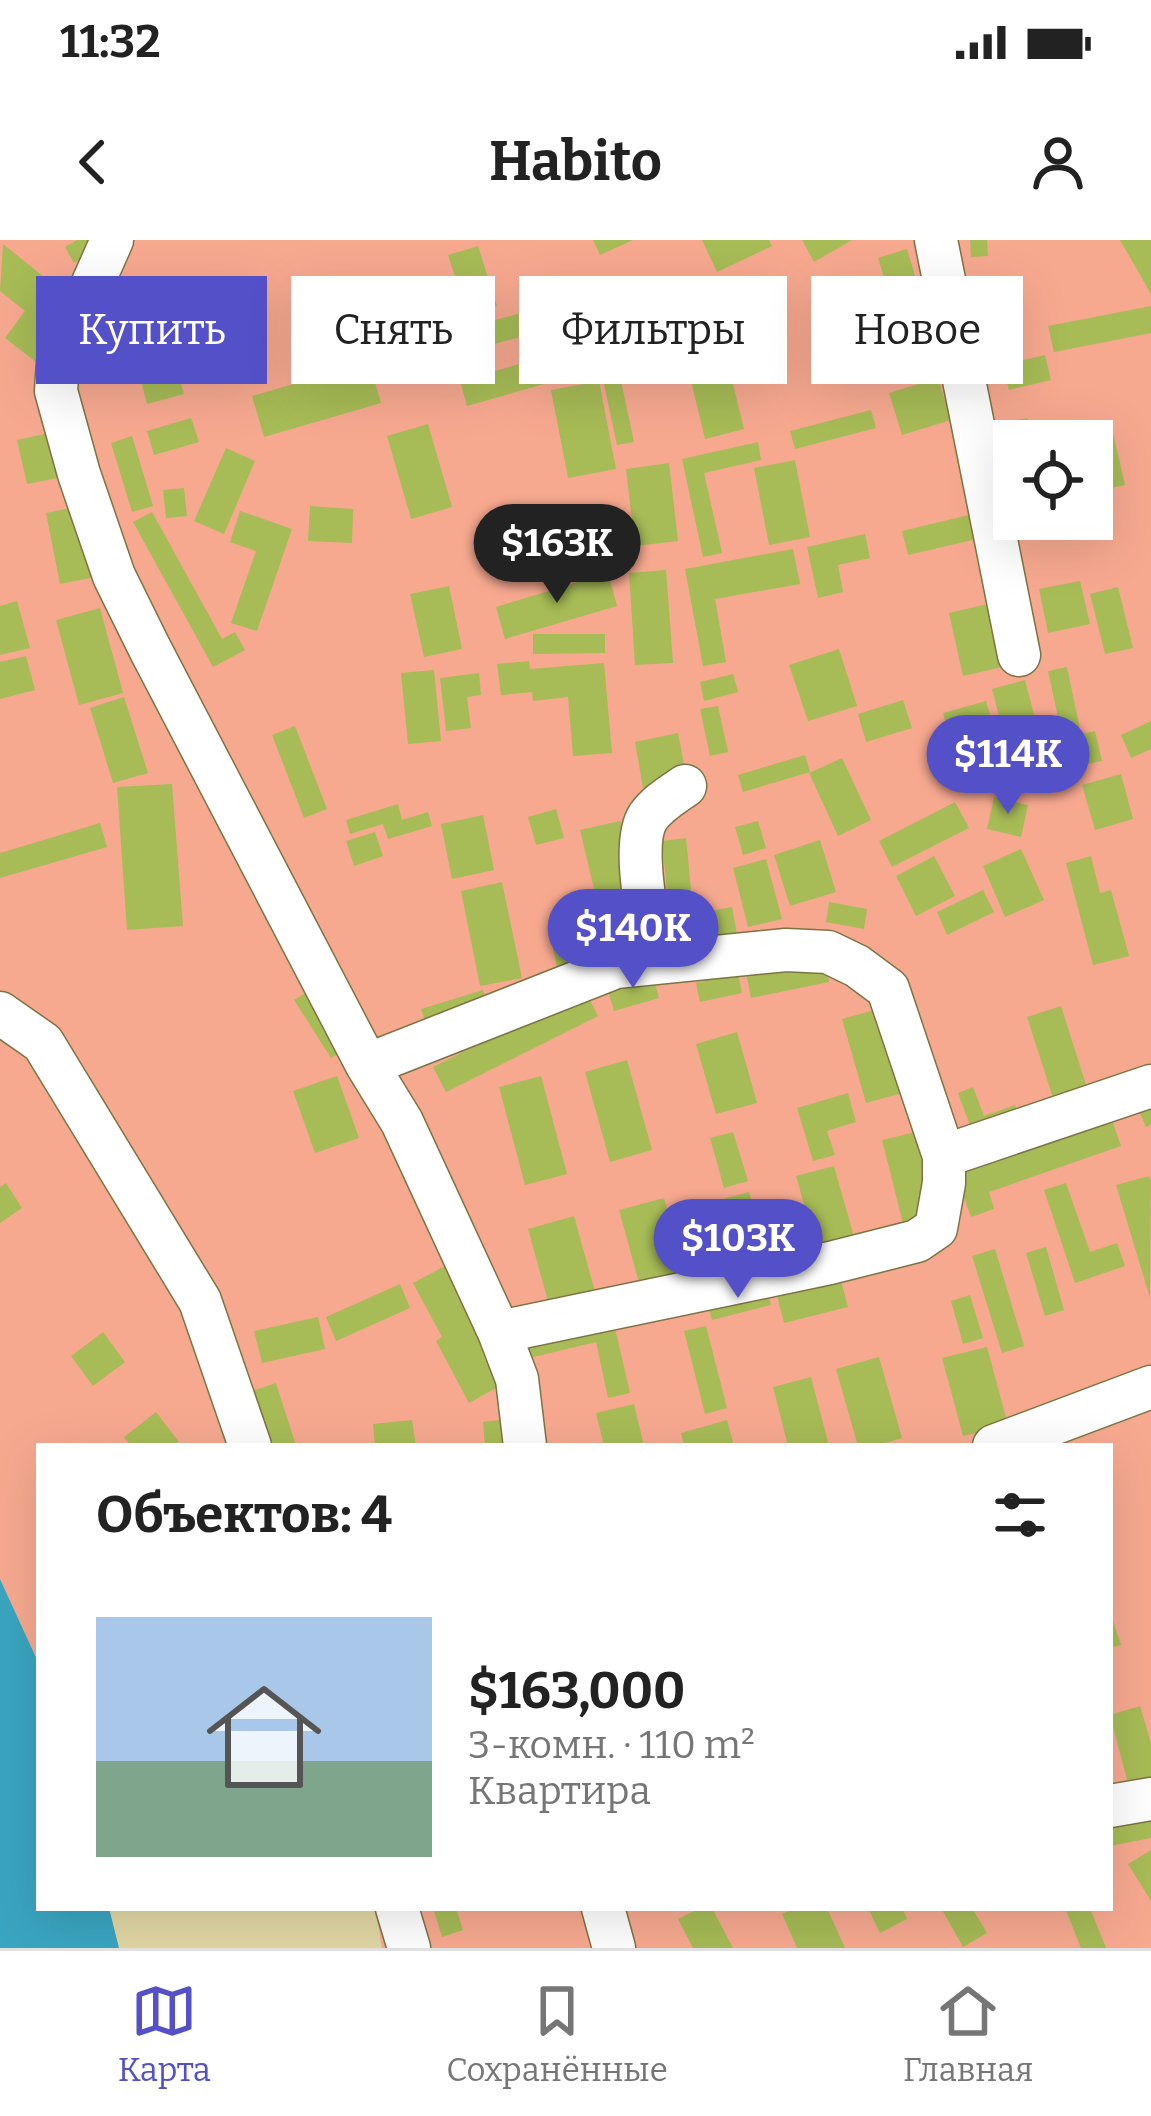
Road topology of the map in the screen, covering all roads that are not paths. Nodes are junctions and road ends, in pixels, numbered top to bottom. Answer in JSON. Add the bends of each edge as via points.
{"nodes":[{"id":1,"x":112,"y":240,"type":"edge"},
{"id":2,"x":937,"y":240,"type":"edge"},
{"id":3,"x":1019,"y":655,"type":"dead end"},
{"id":4,"x":685,"y":786,"type":"dead end"},
{"id":5,"x":654,"y":961,"type":"junction"},
{"id":6,"x":0,"y":1013,"type":"edge"},
{"id":7,"x":367,"y":1065,"type":"junction"},
{"id":8,"x":1151,"y":1086,"type":"edge"},
{"id":9,"x":944,"y":1156,"type":"junction"},
{"id":10,"x":499,"y":1332,"type":"junction"},
{"id":11,"x":1151,"y":1387,"type":"edge"},
{"id":12,"x":249,"y":1443,"type":"edge"},
{"id":13,"x":525,"y":1443,"type":"edge"},
{"id":14,"x":1002,"y":1443,"type":"edge"},
{"id":15,"x":1151,"y":1799,"type":"edge"},
{"id":16,"x":1113,"y":1805,"type":"edge"},
{"id":17,"x":398,"y":1911,"type":"edge"},
{"id":18,"x":604,"y":1911,"type":"edge"},
{"id":19,"x":410,"y":1948,"type":"edge"},
{"id":20,"x":614,"y":1948,"type":"edge"}],
"edges":[{"from":1,"to":7,"type":"street","via":[[58,362],[56,391],[79,474],[150,649]]},
{"from":2,"to":3,"type":"street"},
{"from":4,"to":5,"type":"street","via":[[643,828]]},
{"from":5,"to":7,"type":"street","via":[[616,967]]},
{"from":5,"to":9,"type":"street","via":[[786,950],[828,952],[857,966],[889,989]]},
{"from":6,"to":12,"type":"street","via":[[43,1043],[200,1301]]},
{"from":7,"to":10,"type":"street","via":[[402,1122]]},
{"from":8,"to":9,"type":"street"},
{"from":9,"to":10,"type":"street","via":[[936,1228],[916,1241]]},
{"from":10,"to":13,"type":"street","via":[[517,1378]]},
{"from":11,"to":14,"type":"street"},
{"from":15,"to":16,"type":"street"},
{"from":17,"to":19,"type":"street"},
{"from":18,"to":20,"type":"street"}]}
